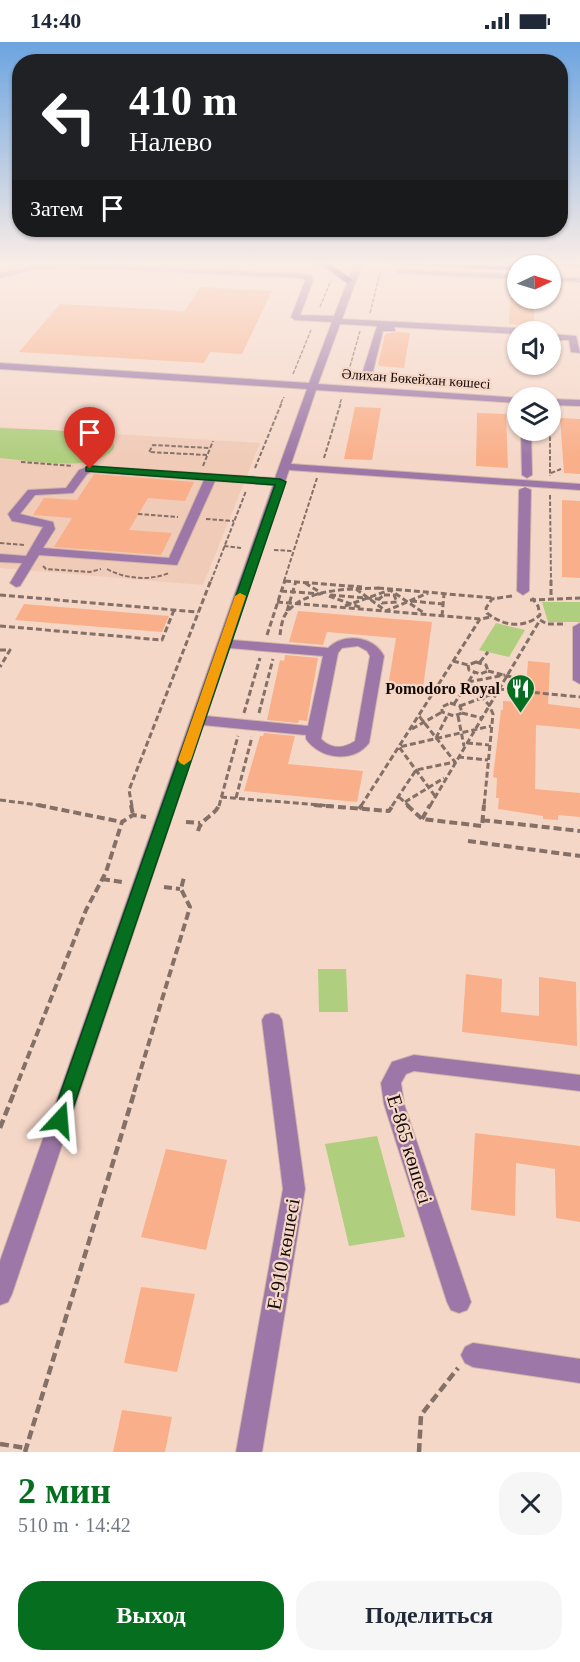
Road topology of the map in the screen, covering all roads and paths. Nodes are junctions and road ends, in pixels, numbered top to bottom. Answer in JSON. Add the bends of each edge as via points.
{"nodes":[{"id":1,"x":311,"y":328,"type":"edge"},
{"id":2,"x":333,"y":328,"type":"edge"},
{"id":3,"x":361,"y":328,"type":"edge"},
{"id":4,"x":456,"y":328,"type":"edge"},
{"id":5,"x":507,"y":331,"type":"edge"},
{"id":6,"x":507,"y":334,"type":"edge"},
{"id":7,"x":561,"y":334,"type":"edge"},
{"id":8,"x":580,"y":334,"type":"edge"},
{"id":9,"x":561,"y":336,"type":"edge"},
{"id":10,"x":580,"y":350,"type":"edge"},
{"id":11,"x":0,"y":366,"type":"edge"},
{"id":12,"x":368,"y":371,"type":"dead end"},
{"id":13,"x":289,"y":384,"type":"junction"},
{"id":14,"x":313,"y":385,"type":"junction"},
{"id":15,"x":345,"y":387,"type":"junction"},
{"id":16,"x":507,"y":399,"type":"edge"},
{"id":17,"x":561,"y":403,"type":"edge"},
{"id":18,"x":580,"y":404,"type":"edge"},
{"id":19,"x":213,"y":441,"type":"dead end"},
{"id":20,"x":526,"y":441,"type":"edge"},
{"id":21,"x":550,"y":441,"type":"edge"},
{"id":22,"x":210,"y":448,"type":"junction"},
{"id":23,"x":207,"y":455,"type":"junction"},
{"id":24,"x":21,"y":462,"type":"dead end"},
{"id":25,"x":286,"y":467,"type":"junction"},
{"id":26,"x":90,"y":469,"type":"junction"},
{"id":27,"x":320,"y":469,"type":"junction"},
{"id":28,"x":527,"y":475,"type":"junction"},
{"id":29,"x":205,"y":477,"type":"junction"},
{"id":30,"x":251,"y":480,"type":"junction"},
{"id":31,"x":509,"y":481,"type":"junction"},
{"id":32,"x":280,"y":482,"type":"junction"},
{"id":33,"x":549,"y":484,"type":"junction"},
{"id":34,"x":580,"y":487,"type":"edge"},
{"id":35,"x":525,"y":490,"type":"junction"},
{"id":36,"x":0,"y":543,"type":"edge"},
{"id":37,"x":224,"y":546,"type":"junction"},
{"id":38,"x":241,"y":548,"type":"dead end"},
{"id":39,"x":274,"y":550,"type":"dead end"},
{"id":40,"x":293,"y":551,"type":"junction"},
{"id":41,"x":34,"y":552,"type":"junction"},
{"id":42,"x":0,"y":558,"type":"edge"},
{"id":43,"x":284,"y":580,"type":"junction"},
{"id":44,"x":296,"y":581,"type":"junction"},
{"id":45,"x":16,"y":582,"type":"dead end"},
{"id":46,"x":304,"y":582,"type":"junction"},
{"id":47,"x":352,"y":586,"type":"junction"},
{"id":48,"x":379,"y":588,"type":"junction"},
{"id":49,"x":356,"y":589,"type":"junction"},
{"id":50,"x":281,"y":591,"type":"junction"},
{"id":51,"x":292,"y":592,"type":"junction"},
{"id":52,"x":430,"y":592,"type":"junction"},
{"id":53,"x":324,"y":594,"type":"junction"},
{"id":54,"x":444,"y":594,"type":"junction"},
{"id":55,"x":0,"y":595,"type":"edge"},
{"id":56,"x":522,"y":595,"type":"junction"},
{"id":57,"x":368,"y":598,"type":"junction"},
{"id":58,"x":379,"y":598,"type":"junction"},
{"id":59,"x":495,"y":598,"type":"junction"},
{"id":60,"x":550,"y":598,"type":"junction"},
{"id":61,"x":580,"y":598,"type":"edge"},
{"id":62,"x":397,"y":600,"type":"junction"},
{"id":63,"x":407,"y":601,"type":"junction"},
{"id":64,"x":533,"y":601,"type":"junction"},
{"id":65,"x":277,"y":602,"type":"junction"},
{"id":66,"x":289,"y":603,"type":"junction"},
{"id":67,"x":299,"y":604,"type":"junction"},
{"id":68,"x":351,"y":604,"type":"junction"},
{"id":69,"x":443,"y":604,"type":"junction"},
{"id":70,"x":341,"y":607,"type":"junction"},
{"id":71,"x":367,"y":609,"type":"junction"},
{"id":72,"x":174,"y":610,"type":"junction"},
{"id":73,"x":386,"y":611,"type":"junction"},
{"id":74,"x":198,"y":612,"type":"junction"},
{"id":75,"x":286,"y":613,"type":"junction"},
{"id":76,"x":425,"y":614,"type":"junction"},
{"id":77,"x":442,"y":616,"type":"junction"},
{"id":78,"x":491,"y":617,"type":"junction"},
{"id":79,"x":540,"y":618,"type":"junction"},
{"id":80,"x":480,"y":619,"type":"junction"},
{"id":81,"x":552,"y":624,"type":"dead end"},
{"id":82,"x":0,"y":626,"type":"edge"},
{"id":83,"x":580,"y":627,"type":"edge"},
{"id":84,"x":225,"y":644,"type":"junction"},
{"id":85,"x":269,"y":647,"type":"junction"},
{"id":86,"x":0,"y":650,"type":"edge"},
{"id":87,"x":331,"y":652,"type":"junction"},
{"id":88,"x":488,"y":652,"type":"dead end"},
{"id":89,"x":453,"y":661,"type":"junction"},
{"id":90,"x":2,"y":662,"type":"edge"},
{"id":91,"x":480,"y":662,"type":"junction"},
{"id":92,"x":468,"y":665,"type":"junction"},
{"id":93,"x":0,"y":667,"type":"edge"},
{"id":94,"x":488,"y":671,"type":"junction"},
{"id":95,"x":474,"y":673,"type":"junction"},
{"id":96,"x":507,"y":675,"type":"junction"},
{"id":97,"x":580,"y":680,"type":"edge"},
{"id":98,"x":468,"y":682,"type":"junction"},
{"id":99,"x":497,"y":691,"type":"junction"},
{"id":100,"x":527,"y":692,"type":"junction"},
{"id":101,"x":580,"y":697,"type":"edge"},
{"id":102,"x":483,"y":698,"type":"junction"},
{"id":103,"x":454,"y":704,"type":"junction"},
{"id":104,"x":489,"y":705,"type":"junction"},
{"id":105,"x":460,"y":706,"type":"junction"},
{"id":106,"x":442,"y":712,"type":"junction"},
{"id":107,"x":462,"y":713,"type":"junction"},
{"id":108,"x":419,"y":716,"type":"junction"},
{"id":109,"x":447,"y":716,"type":"junction"},
{"id":110,"x":458,"y":716,"type":"junction"},
{"id":111,"x":482,"y":718,"type":"junction"},
{"id":112,"x":198,"y":720,"type":"junction"},
{"id":113,"x":424,"y":723,"type":"junction"},
{"id":114,"x":248,"y":725,"type":"junction"},
{"id":115,"x":491,"y":726,"type":"junction"},
{"id":116,"x":410,"y":730,"type":"junction"},
{"id":117,"x":474,"y":730,"type":"junction"},
{"id":118,"x":315,"y":731,"type":"junction"},
{"id":119,"x":461,"y":733,"type":"junction"},
{"id":120,"x":435,"y":739,"type":"junction"},
{"id":121,"x":466,"y":745,"type":"junction"},
{"id":122,"x":489,"y":746,"type":"junction"},
{"id":123,"x":399,"y":747,"type":"junction"},
{"id":124,"x":459,"y":757,"type":"junction"},
{"id":125,"x":488,"y":760,"type":"junction"},
{"id":126,"x":455,"y":762,"type":"junction"},
{"id":127,"x":416,"y":770,"type":"junction"},
{"id":128,"x":447,"y":777,"type":"junction"},
{"id":129,"x":429,"y":788,"type":"junction"},
{"id":130,"x":435,"y":796,"type":"junction"},
{"id":131,"x":221,"y":797,"type":"junction"},
{"id":132,"x":399,"y":797,"type":"junction"},
{"id":133,"x":236,"y":798,"type":"junction"},
{"id":134,"x":0,"y":800,"type":"edge"},
{"id":135,"x":405,"y":802,"type":"junction"},
{"id":136,"x":359,"y":809,"type":"junction"},
{"id":137,"x":133,"y":815,"type":"junction"},
{"id":138,"x":146,"y":817,"type":"dead end"},
{"id":139,"x":422,"y":819,"type":"junction"},
{"id":140,"x":482,"y":820,"type":"junction"},
{"id":141,"x":122,"y":822,"type":"junction"},
{"id":142,"x":186,"y":822,"type":"dead end"},
{"id":143,"x":200,"y":823,"type":"junction"},
{"id":144,"x":198,"y":831,"type":"dead end"},
{"id":145,"x":580,"y":831,"type":"edge"},
{"id":146,"x":468,"y":842,"type":"dead end"},
{"id":147,"x":580,"y":856,"type":"edge"},
{"id":148,"x":184,"y":877,"type":"dead end"},
{"id":149,"x":102,"y":879,"type":"junction"},
{"id":150,"x":122,"y":882,"type":"dead end"},
{"id":151,"x":164,"y":887,"type":"dead end"},
{"id":152,"x":181,"y":889,"type":"junction"},
{"id":153,"x":272,"y":1020,"type":"dead end"},
{"id":154,"x":580,"y":1083,"type":"edge"},
{"id":155,"x":0,"y":1128,"type":"edge"},
{"id":156,"x":0,"y":1294,"type":"edge"},
{"id":157,"x":459,"y":1302,"type":"dead end"},
{"id":158,"x":473,"y":1355,"type":"joint"},
{"id":159,"x":580,"y":1371,"type":"edge"},
{"id":160,"x":0,"y":1444,"type":"edge"},
{"id":161,"x":26,"y":1450,"type":"edge"},
{"id":162,"x":249,"y":1452,"type":"edge"},
{"id":163,"x":419,"y":1452,"type":"edge"}],
"edges":[{"from":1,"to":13,"type":"path"},
{"from":2,"to":14,"type":"street"},
{"from":3,"to":15,"type":"path"},
{"from":4,"to":5,"type":"street"},
{"from":6,"to":12,"type":"street","via":[[379,328]]},
{"from":7,"to":8,"type":"street"},
{"from":9,"to":10,"type":"street","via":[[573,338],[574,350]]},
{"from":11,"to":13,"type":"street","name":"Әлихан Бөкейхан көшесі"},
{"from":13,"to":14,"type":"street","name":"Әлихан Бөкейхан көшесі"},
{"from":13,"to":30,"type":"path"},
{"from":14,"to":15,"type":"street","name":"Әлихан Бөкейхан көшесі"},
{"from":14,"to":25,"type":"street"},
{"from":15,"to":16,"type":"street","name":"Әлихан Бөкейхан көшесі"},
{"from":15,"to":27,"type":"path"},
{"from":17,"to":18,"type":"street"},
{"from":19,"to":22,"type":"path"},
{"from":20,"to":28,"type":"street"},
{"from":21,"to":33,"type":"path"},
{"from":22,"to":23,"type":"path"},
{"from":22,"to":23,"type":"path","via":[[153,445],[149,452]]},
{"from":23,"to":29,"type":"path"},
{"from":24,"to":26,"type":"path"},
{"from":25,"to":27,"type":"street"},
{"from":25,"to":32,"type":"street"},
{"from":26,"to":29,"type":"street"},
{"from":26,"to":41,"type":"street","via":[[83,472],[69,492],[32,492],[14,514],[16,519],[49,524]]},
{"from":27,"to":31,"type":"street"},
{"from":27,"to":40,"type":"path"},
{"from":28,"to":31,"type":"street"},
{"from":28,"to":33,"type":"street"},
{"from":29,"to":30,"type":"street"},
{"from":29,"to":41,"type":"street","via":[[172,562]]},
{"from":30,"to":32,"type":"street"},
{"from":30,"to":37,"type":"path"},
{"from":31,"to":33,"type":"street"},
{"from":31,"to":35,"type":"street","via":[[515,488]]},
{"from":32,"to":84,"type":"street"},
{"from":33,"to":34,"type":"street"},
{"from":33,"to":35,"type":"street"},
{"from":33,"to":60,"type":"path"},
{"from":35,"to":56,"type":"street"},
{"from":36,"to":41,"type":"path"},
{"from":37,"to":38,"type":"path"},
{"from":37,"to":74,"type":"path"},
{"from":39,"to":40,"type":"path"},
{"from":40,"to":43,"type":"path"},
{"from":41,"to":42,"type":"street"},
{"from":41,"to":45,"type":"street"},
{"from":43,"to":44,"type":"path"},
{"from":43,"to":50,"type":"path"},
{"from":44,"to":46,"type":"path"},
{"from":44,"to":51,"type":"path"},
{"from":46,"to":47,"type":"path"},
{"from":46,"to":53,"type":"path"},
{"from":47,"to":48,"type":"path"},
{"from":47,"to":49,"type":"path"},
{"from":48,"to":49,"type":"path"},
{"from":48,"to":52,"type":"path"},
{"from":49,"to":53,"type":"path"},
{"from":49,"to":57,"type":"path"},
{"from":50,"to":51,"type":"path"},
{"from":50,"to":65,"type":"path"},
{"from":51,"to":53,"type":"path"},
{"from":51,"to":66,"type":"path"},
{"from":52,"to":54,"type":"path"},
{"from":52,"to":63,"type":"path"},
{"from":53,"to":57,"type":"path"},
{"from":53,"to":67,"type":"path"},
{"from":53,"to":68,"type":"path"},
{"from":54,"to":59,"type":"path"},
{"from":54,"to":69,"type":"path"},
{"from":55,"to":72,"type":"path"},
{"from":56,"to":59,"type":"path"},
{"from":56,"to":64,"type":"path"},
{"from":57,"to":58,"type":"path"},
{"from":57,"to":63,"type":"path","via":[[390,590]]},
{"from":57,"to":68,"type":"path"},
{"from":57,"to":73,"type":"path"},
{"from":58,"to":62,"type":"path","via":[[387,594]]},
{"from":58,"to":62,"type":"path","via":[[387,604]]},
{"from":59,"to":78,"type":"path","via":[[487,603]]},
{"from":60,"to":61,"type":"path"},
{"from":60,"to":64,"type":"path"},
{"from":62,"to":63,"type":"path"},
{"from":63,"to":69,"type":"path"},
{"from":63,"to":73,"type":"path"},
{"from":63,"to":76,"type":"path"},
{"from":64,"to":79,"type":"path"},
{"from":65,"to":66,"type":"path"},
{"from":65,"to":85,"type":"path"},
{"from":66,"to":67,"type":"path"},
{"from":66,"to":75,"type":"path"},
{"from":67,"to":70,"type":"path"},
{"from":67,"to":75,"type":"path"},
{"from":68,"to":70,"type":"path"},
{"from":68,"to":71,"type":"path"},
{"from":69,"to":77,"type":"path"},
{"from":70,"to":71,"type":"path"},
{"from":71,"to":73,"type":"path"},
{"from":72,"to":74,"type":"path"},
{"from":72,"to":82,"type":"path","via":[[162,640]]},
{"from":73,"to":76,"type":"path"},
{"from":74,"to":137,"type":"path","via":[[129,790]]},
{"from":75,"to":85,"type":"path"},
{"from":76,"to":77,"type":"path"},
{"from":77,"to":80,"type":"path"},
{"from":78,"to":79,"type":"path","via":[[514,624]]},
{"from":78,"to":80,"type":"path"},
{"from":79,"to":81,"type":"path"},
{"from":79,"to":96,"type":"path"},
{"from":80,"to":89,"type":"path"},
{"from":83,"to":97,"type":"street"},
{"from":84,"to":85,"type":"street"},
{"from":84,"to":112,"type":"street"},
{"from":85,"to":87,"type":"street"},
{"from":85,"to":114,"type":"path"},
{"from":85,"to":114,"type":"path"},
{"from":86,"to":90,"type":"path","via":[[10,650]]},
{"from":87,"to":118,"type":"street"},
{"from":87,"to":118,"type":"street","via":[[338,645],[352,642],[367,644],[376,652],[362,743],[351,750],[328,751],[316,744]]},
{"from":88,"to":91,"type":"path"},
{"from":89,"to":92,"type":"path"},
{"from":89,"to":108,"type":"path"},
{"from":90,"to":93,"type":"path"},
{"from":91,"to":92,"type":"path"},
{"from":91,"to":94,"type":"path"},
{"from":92,"to":95,"type":"path","via":[[467,669]]},
{"from":94,"to":95,"type":"path"},
{"from":94,"to":96,"type":"path"},
{"from":95,"to":98,"type":"path"},
{"from":96,"to":98,"type":"path"},
{"from":96,"to":99,"type":"path"},
{"from":96,"to":100,"type":"path","via":[[527,681]]},
{"from":98,"to":102,"type":"path"},
{"from":98,"to":103,"type":"path"},
{"from":99,"to":100,"type":"path"},
{"from":99,"to":102,"type":"path"},
{"from":99,"to":104,"type":"path"},
{"from":100,"to":101,"type":"path"},
{"from":102,"to":104,"type":"path"},
{"from":102,"to":105,"type":"path"},
{"from":103,"to":105,"type":"path"},
{"from":103,"to":106,"type":"path","via":[[444,705]]},
{"from":104,"to":111,"type":"path"},
{"from":104,"to":115,"type":"path","via":[[493,714]]},
{"from":105,"to":107,"type":"path"},
{"from":106,"to":109,"type":"path"},
{"from":106,"to":113,"type":"path"},
{"from":107,"to":110,"type":"path"},
{"from":107,"to":111,"type":"path"},
{"from":108,"to":113,"type":"path"},
{"from":108,"to":116,"type":"path"},
{"from":109,"to":110,"type":"path"},
{"from":109,"to":120,"type":"path"},
{"from":110,"to":119,"type":"path"},
{"from":111,"to":117,"type":"path"},
{"from":112,"to":114,"type":"street"},
{"from":112,"to":156,"type":"street"},
{"from":113,"to":116,"type":"path"},
{"from":113,"to":120,"type":"path"},
{"from":114,"to":118,"type":"street"},
{"from":114,"to":131,"type":"path"},
{"from":114,"to":133,"type":"path"},
{"from":115,"to":117,"type":"path"},
{"from":115,"to":122,"type":"path"},
{"from":116,"to":123,"type":"path"},
{"from":117,"to":119,"type":"path"},
{"from":117,"to":121,"type":"path"},
{"from":119,"to":120,"type":"path"},
{"from":119,"to":121,"type":"path"},
{"from":120,"to":123,"type":"path"},
{"from":120,"to":126,"type":"path"},
{"from":121,"to":122,"type":"path"},
{"from":121,"to":124,"type":"path"},
{"from":122,"to":125,"type":"path"},
{"from":123,"to":127,"type":"path"},
{"from":123,"to":136,"type":"path"},
{"from":124,"to":125,"type":"path"},
{"from":124,"to":126,"type":"path"},
{"from":125,"to":140,"type":"path"},
{"from":126,"to":127,"type":"path"},
{"from":126,"to":128,"type":"path"},
{"from":127,"to":129,"type":"path"},
{"from":127,"to":132,"type":"path"},
{"from":128,"to":129,"type":"path"},
{"from":128,"to":130,"type":"path"},
{"from":129,"to":130,"type":"path"},
{"from":129,"to":135,"type":"path"},
{"from":130,"to":139,"type":"path"},
{"from":131,"to":133,"type":"path"},
{"from":131,"to":143,"type":"path","via":[[218,808]]},
{"from":132,"to":135,"type":"path"},
{"from":132,"to":136,"type":"path","via":[[389,811]]},
{"from":133,"to":136,"type":"path"},
{"from":134,"to":141,"type":"path"},
{"from":135,"to":139,"type":"path"},
{"from":137,"to":138,"type":"path"},
{"from":137,"to":141,"type":"path"},
{"from":139,"to":140,"type":"path","via":[[482,826]]},
{"from":140,"to":145,"type":"path"},
{"from":141,"to":149,"type":"path"},
{"from":142,"to":143,"type":"path"},
{"from":143,"to":144,"type":"path"},
{"from":146,"to":147,"type":"path"},
{"from":148,"to":152,"type":"path"},
{"from":149,"to":150,"type":"path"},
{"from":149,"to":155,"type":"path","via":[[86,910]]},
{"from":151,"to":152,"type":"path"},
{"from":152,"to":161,"type":"path","via":[[190,907]]},
{"from":153,"to":162,"type":"street","name":"Е-910 көшесі","via":[[294,1188]]},
{"from":154,"to":157,"type":"street","name":"Е-865 көшесі","via":[[414,1063],[399,1068],[391,1083],[394,1104]]},
{"from":158,"to":159,"type":"street"},
{"from":158,"to":163,"type":"path","via":[[453,1372],[421,1415]]},
{"from":160,"to":161,"type":"path"}]}
